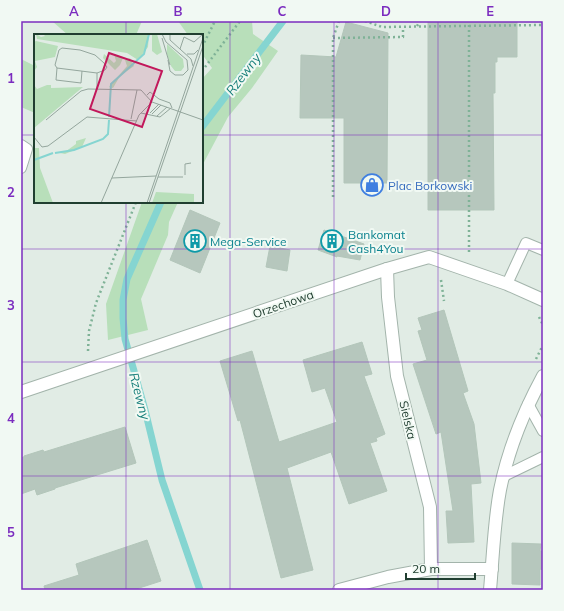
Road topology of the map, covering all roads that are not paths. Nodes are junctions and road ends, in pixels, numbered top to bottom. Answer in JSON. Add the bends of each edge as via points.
{"nodes":[{"id":1,"x":21,"y":145,"type":"edge"},
{"id":2,"x":21,"y":168,"type":"edge"},
{"id":3,"x":543,"y":250,"type":"edge"},
{"id":4,"x":387,"y":269,"type":"junction"},
{"id":5,"x":507,"y":284,"type":"junction"},
{"id":6,"x":543,"y":300,"type":"edge"},
{"id":7,"x":543,"y":376,"type":"edge"},
{"id":8,"x":21,"y":392,"type":"edge"},
{"id":9,"x":528,"y":404,"type":"junction"},
{"id":10,"x":543,"y":431,"type":"edge"},
{"id":11,"x":543,"y":456,"type":"edge"},
{"id":12,"x":504,"y":476,"type":"junction"},
{"id":13,"x":431,"y":569,"type":"junction"},
{"id":14,"x":492,"y":569,"type":"junction"},
{"id":15,"x":339,"y":590,"type":"edge"},
{"id":16,"x":490,"y":590,"type":"edge"}],
"edges":[{"from":1,"to":2,"type":"lane","via":[[27,149]]},
{"from":3,"to":5,"type":"lane","via":[[526,243]]},
{"from":4,"to":5,"type":"street","name":"Orzechowa","via":[[430,257]]},
{"from":4,"to":8,"type":"street","name":"Orzechowa"},
{"from":4,"to":13,"type":"street","name":"Sielska","via":[[397,376],[430,507]]},
{"from":5,"to":6,"type":"street","name":"Orzechowa"},
{"from":7,"to":9,"type":"street"},
{"from":9,"to":10,"type":"lane"},
{"from":9,"to":12,"type":"street"},
{"from":11,"to":12,"type":"lane"},
{"from":12,"to":14,"type":"street","via":[[498,506]]},
{"from":13,"to":14,"type":"street"},
{"from":13,"to":15,"type":"street"},
{"from":14,"to":16,"type":"street"}]}
